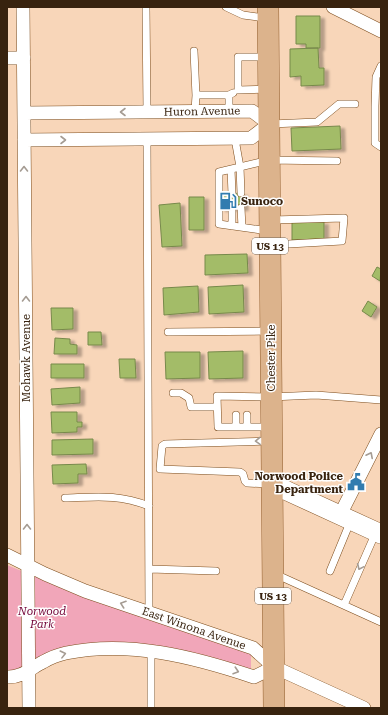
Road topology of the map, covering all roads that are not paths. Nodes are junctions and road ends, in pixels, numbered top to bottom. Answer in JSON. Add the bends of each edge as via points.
{"nodes":[{"id":1,"x":23,"y":7,"type":"edge"},
{"id":2,"x":146,"y":7,"type":"edge"},
{"id":3,"x":226,"y":7,"type":"edge"},
{"id":4,"x":333,"y":7,"type":"edge"},
{"id":5,"x":268,"y":12,"type":"edge"},
{"id":6,"x":381,"y":31,"type":"edge"},
{"id":7,"x":194,"y":51,"type":"dead end"},
{"id":8,"x":268,"y":57,"type":"junction"},
{"id":9,"x":7,"y":58,"type":"edge"},
{"id":10,"x":24,"y":58,"type":"junction"},
{"id":11,"x":381,"y":66,"type":"edge"},
{"id":12,"x":269,"y":89,"type":"junction"},
{"id":13,"x":238,"y":90,"type":"junction"},
{"id":14,"x":229,"y":95,"type":"junction"},
{"id":15,"x":196,"y":96,"type":"junction"},
{"id":16,"x":355,"y":104,"type":"dead end"},
{"id":17,"x":195,"y":111,"type":"junction"},
{"id":18,"x":229,"y":111,"type":"junction"},
{"id":19,"x":24,"y":112,"type":"junction"},
{"id":20,"x":147,"y":112,"type":"junction"},
{"id":21,"x":378,"y":112,"type":"edge"},
{"id":22,"x":269,"y":124,"type":"junction"},
{"id":23,"x":235,"y":138,"type":"junction"},
{"id":24,"x":147,"y":139,"type":"junction"},
{"id":25,"x":24,"y":140,"type":"junction"},
{"id":26,"x":381,"y":147,"type":"edge"},
{"id":27,"x":269,"y":160,"type":"junction"},
{"id":28,"x":337,"y":161,"type":"dead end"},
{"id":29,"x":240,"y":167,"type":"junction"},
{"id":30,"x":231,"y":169,"type":"junction"},
{"id":31,"x":241,"y":193,"type":"dead end"},
{"id":32,"x":232,"y":194,"type":"dead end"},
{"id":33,"x":232,"y":208,"type":"dead end"},
{"id":34,"x":241,"y":208,"type":"dead end"},
{"id":35,"x":232,"y":226,"type":"junction"},
{"id":36,"x":242,"y":227,"type":"junction"},
{"id":37,"x":270,"y":232,"type":"junction"},
{"id":38,"x":271,"y":331,"type":"junction"},
{"id":39,"x":168,"y":332,"type":"dead end"},
{"id":40,"x":173,"y":393,"type":"dead end"},
{"id":41,"x":271,"y":397,"type":"junction"},
{"id":42,"x":381,"y":400,"type":"edge"},
{"id":43,"x":218,"y":407,"type":"junction"},
{"id":44,"x":236,"y":415,"type":"dead end"},
{"id":45,"x":247,"y":415,"type":"dead end"},
{"id":46,"x":236,"y":427,"type":"junction"},
{"id":47,"x":247,"y":427,"type":"junction"},
{"id":48,"x":272,"y":434,"type":"junction"},
{"id":49,"x":381,"y":434,"type":"edge"},
{"id":50,"x":149,"y":468,"type":"junction"},
{"id":51,"x":160,"y":469,"type":"junction"},
{"id":52,"x":272,"y":484,"type":"junction"},
{"id":53,"x":66,"y":498,"type":"dead end"},
{"id":54,"x":149,"y":506,"type":"junction"},
{"id":55,"x":345,"y":518,"type":"junction"},
{"id":56,"x":379,"y":533,"type":"edge"},
{"id":57,"x":7,"y":555,"type":"edge"},
{"id":58,"x":28,"y":566,"type":"junction"},
{"id":59,"x":149,"y":569,"type":"junction"},
{"id":60,"x":216,"y":571,"type":"dead end"},
{"id":61,"x":330,"y":571,"type":"dead end"},
{"id":62,"x":273,"y":573,"type":"junction"},
{"id":63,"x":344,"y":605,"type":"junction"},
{"id":64,"x":149,"y":613,"type":"junction"},
{"id":65,"x":381,"y":622,"type":"edge"},
{"id":66,"x":152,"y":652,"type":"junction"},
{"id":67,"x":274,"y":667,"type":"junction"},
{"id":68,"x":29,"y":671,"type":"junction"},
{"id":69,"x":7,"y":677,"type":"edge"},
{"id":70,"x":29,"y":708,"type":"edge"},
{"id":71,"x":151,"y":708,"type":"edge"},
{"id":72,"x":274,"y":708,"type":"edge"},
{"id":73,"x":364,"y":708,"type":"edge"}],
"edges":[{"from":1,"to":10,"type":"street","name":"Mohawk Avenue"},
{"from":2,"to":20,"type":"lane"},
{"from":3,"to":5,"type":"lane","via":[[243,15]]},
{"from":4,"to":6,"type":"street"},
{"from":5,"to":8,"type":"main road","name":"Chester Pike","number":"US 13"},
{"from":7,"to":15,"type":"lane"},
{"from":8,"to":12,"type":"main road","name":"Chester Pike","number":"US 13"},
{"from":8,"to":13,"type":"lane","via":[[238,57]]},
{"from":9,"to":10,"type":"street"},
{"from":10,"to":19,"type":"street","name":"Mohawk Avenue"},
{"from":11,"to":21,"type":"lane","via":[[376,77]]},
{"from":12,"to":13,"type":"lane"},
{"from":12,"to":22,"type":"main road","name":"Chester Pike","number":"US 13"},
{"from":13,"to":14,"type":"lane"},
{"from":14,"to":15,"type":"lane"},
{"from":14,"to":18,"type":"lane"},
{"from":15,"to":17,"type":"lane"},
{"from":16,"to":22,"type":"lane","via":[[339,104],[317,122]]},
{"from":17,"to":18,"type":"street","name":"Huron Avenue"},
{"from":17,"to":20,"type":"street","name":"Huron Avenue"},
{"from":18,"to":22,"type":"street","name":"Huron Avenue","via":[[252,111]]},
{"from":20,"to":19,"type":"street","name":"Huron Avenue","one_way":true},
{"from":19,"to":25,"type":"street","name":"Mohawk Avenue"},
{"from":21,"to":26,"type":"lane","via":[[375,144]]},
{"from":22,"to":23,"type":"street","via":[[251,138]]},
{"from":22,"to":27,"type":"main road","name":"Chester Pike","number":"US 13"},
{"from":23,"to":24,"type":"street"},
{"from":23,"to":29,"type":"lane"},
{"from":25,"to":24,"type":"street","one_way":true},
{"from":24,"to":50,"type":"lane"},
{"from":58,"to":25,"type":"street","name":"Mohawk Avenue","one_way":true},
{"from":27,"to":28,"type":"lane"},
{"from":27,"to":29,"type":"lane"},
{"from":27,"to":37,"type":"main road","name":"Chester Pike","number":"US 13"},
{"from":29,"to":30,"type":"lane"},
{"from":29,"to":31,"type":"lane"},
{"from":30,"to":32,"type":"lane"},
{"from":30,"to":35,"type":"lane","via":[[219,172],[219,224]]},
{"from":33,"to":35,"type":"lane"},
{"from":34,"to":36,"type":"lane"},
{"from":35,"to":36,"type":"lane"},
{"from":36,"to":37,"type":"lane"},
{"from":37,"to":37,"type":"lane","via":[[344,218],[342,242]]},
{"from":37,"to":38,"type":"main road","name":"Chester Pike","number":"US 13"},
{"from":38,"to":39,"type":"lane"},
{"from":38,"to":41,"type":"main road","name":"Chester Pike","number":"US 13"},
{"from":40,"to":43,"type":"lane","via":[[181,393],[189,398],[191,407]]},
{"from":41,"to":42,"type":"lane","via":[[316,395]]},
{"from":41,"to":43,"type":"lane","via":[[235,400],[217,396]]},
{"from":41,"to":48,"type":"main road","name":"Chester Pike","number":"US 13"},
{"from":43,"to":46,"type":"lane","via":[[218,427]]},
{"from":44,"to":46,"type":"lane"},
{"from":45,"to":47,"type":"lane"},
{"from":46,"to":47,"type":"lane"},
{"from":47,"to":48,"type":"lane"},
{"from":48,"to":51,"type":"lane","one_way":true,"via":[[244,441],[165,444],[162,446]]},
{"from":48,"to":52,"type":"main road","name":"Chester Pike","number":"US 13"},
{"from":55,"to":49,"type":"street","one_way":true},
{"from":50,"to":51,"type":"lane"},
{"from":50,"to":54,"type":"lane"},
{"from":51,"to":52,"type":"lane","via":[[240,472],[247,483]]},
{"from":52,"to":55,"type":"street"},
{"from":52,"to":62,"type":"main road","name":"Chester Pike","number":"US 13"},
{"from":53,"to":54,"type":"lane","via":[[113,496]]},
{"from":54,"to":59,"type":"lane"},
{"from":55,"to":56,"type":"street"},
{"from":55,"to":61,"type":"lane"},
{"from":56,"to":63,"type":"lane","one_way":true},
{"from":57,"to":58,"type":"street","name":"East Winona Avenue"},
{"from":64,"to":58,"type":"street","name":"East Winona Avenue","one_way":true,"via":[[64,583]]},
{"from":58,"to":68,"type":"street","name":"Mohawk Avenue"},
{"from":59,"to":60,"type":"lane"},
{"from":59,"to":64,"type":"lane"},
{"from":62,"to":63,"type":"lane"},
{"from":62,"to":67,"type":"main road","name":"Chester Pike","number":"US 13"},
{"from":63,"to":65,"type":"lane"},
{"from":64,"to":67,"type":"street","name":"East Winona Avenue","via":[[253,648]]},
{"from":66,"to":67,"type":"street","one_way":true,"via":[[199,660],[254,677]]},
{"from":68,"to":66,"type":"street","one_way":true,"via":[[51,658],[73,652],[120,648]]},
{"from":66,"to":71,"type":"lane"},
{"from":67,"to":72,"type":"main road","name":"Chester Pike","number":"US 13"},
{"from":67,"to":73,"type":"street","name":"East Winona Avenue"},
{"from":68,"to":69,"type":"street","via":[[15,677]]},
{"from":68,"to":70,"type":"street","name":"Mohawk Avenue"}]}
